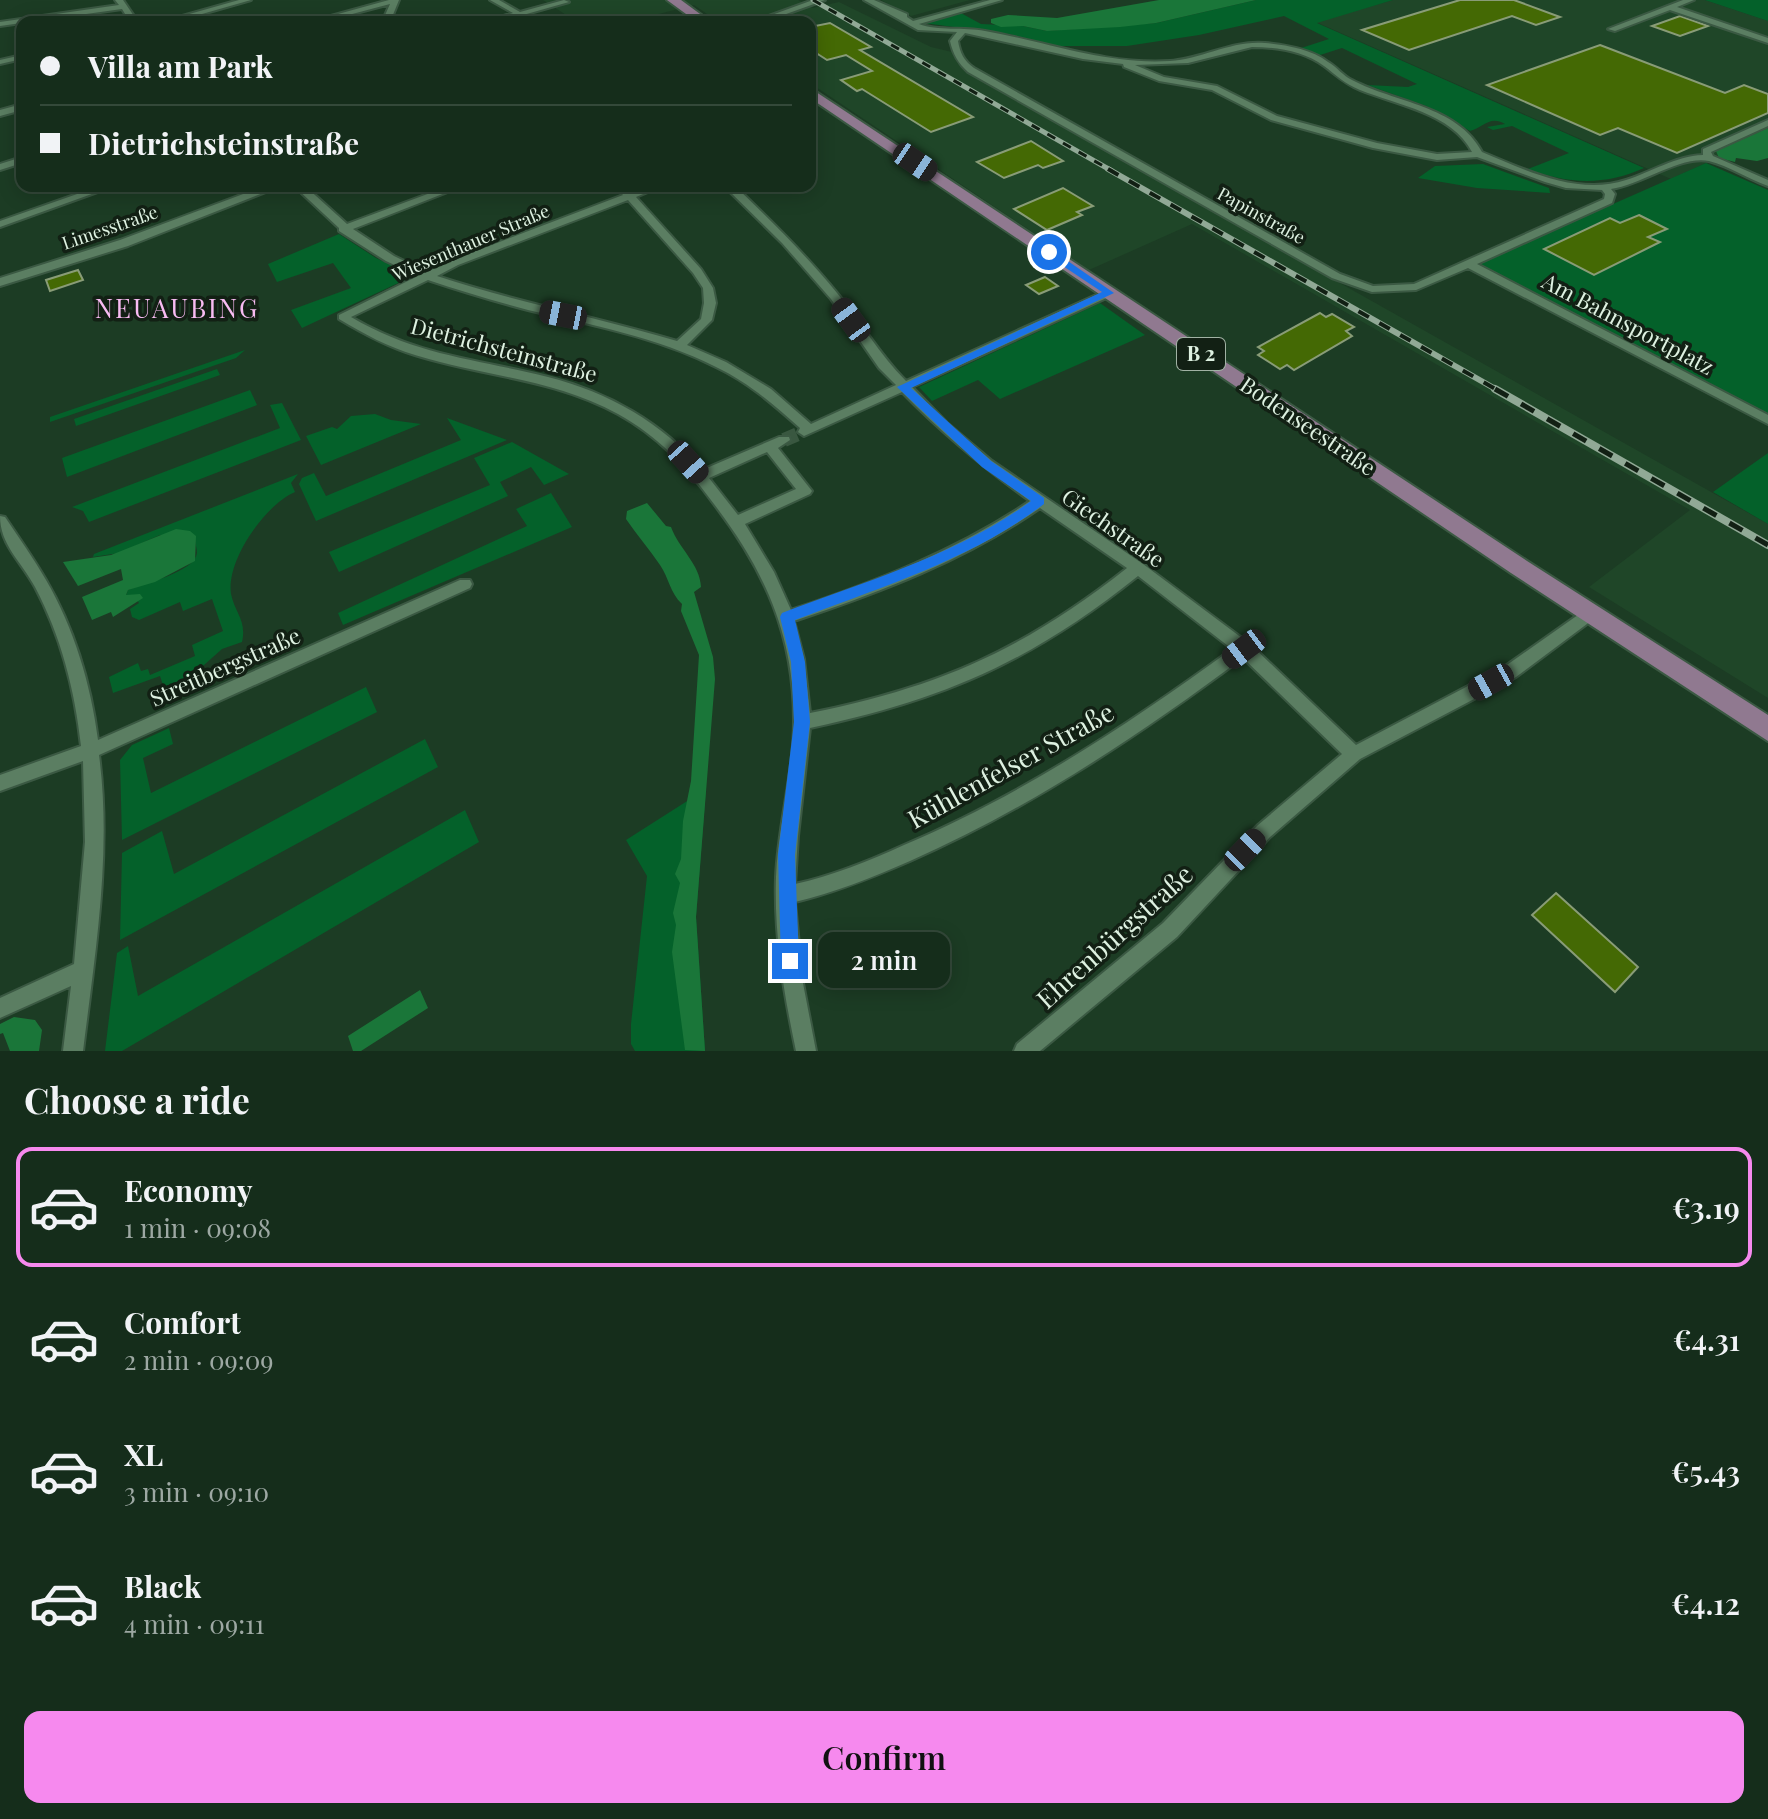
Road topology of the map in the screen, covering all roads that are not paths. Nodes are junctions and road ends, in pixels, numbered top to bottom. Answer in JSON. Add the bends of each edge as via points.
{"nodes":[{"id":1,"x":247,"y":0,"type":"edge"},
{"id":2,"x":395,"y":0,"type":"edge"},
{"id":3,"x":494,"y":0,"type":"edge"},
{"id":4,"x":673,"y":0,"type":"edge"},
{"id":5,"x":821,"y":0,"type":"edge"},
{"id":6,"x":867,"y":0,"type":"edge"},
{"id":7,"x":998,"y":0,"type":"edge"},
{"id":8,"x":1690,"y":0,"type":"edge"},
{"id":9,"x":565,"y":2,"type":"dead end"},
{"id":10,"x":120,"y":3,"type":"edge"},
{"id":11,"x":1669,"y":7,"type":"junction"},
{"id":12,"x":519,"y":14,"type":"junction"},
{"id":13,"x":895,"y":14,"type":"junction"},
{"id":14,"x":46,"y":16,"type":"edge"},
{"id":15,"x":187,"y":16,"type":"edge"},
{"id":16,"x":335,"y":16,"type":"edge"},
{"id":17,"x":512,"y":16,"type":"edge"},
{"id":18,"x":696,"y":16,"type":"edge"},
{"id":19,"x":774,"y":16,"type":"edge"},
{"id":20,"x":916,"y":22,"type":"junction"},
{"id":21,"x":932,"y":29,"type":"junction"},
{"id":22,"x":1612,"y":29,"type":"dead end"},
{"id":23,"x":963,"y":30,"type":"junction"},
{"id":24,"x":1768,"y":41,"type":"edge"},
{"id":25,"x":1122,"y":62,"type":"junction"},
{"id":26,"x":816,"y":96,"type":"edge"},
{"id":27,"x":1768,"y":123,"type":"edge"},
{"id":28,"x":1478,"y":154,"type":"junction"},
{"id":29,"x":1709,"y":158,"type":"junction"},
{"id":30,"x":1768,"y":183,"type":"edge"},
{"id":31,"x":1604,"y":187,"type":"junction"},
{"id":32,"x":92,"y":192,"type":"edge"},
{"id":33,"x":259,"y":192,"type":"edge"},
{"id":34,"x":305,"y":192,"type":"edge"},
{"id":35,"x":442,"y":192,"type":"edge"},
{"id":36,"x":626,"y":192,"type":"edge"},
{"id":37,"x":641,"y":192,"type":"edge"},
{"id":38,"x":735,"y":192,"type":"edge"},
{"id":39,"x":630,"y":196,"type":"junction"},
{"id":40,"x":0,"y":224,"type":"edge"},
{"id":41,"x":343,"y":229,"type":"junction"},
{"id":42,"x":1469,"y":264,"type":"junction"},
{"id":43,"x":426,"y":276,"type":"junction"},
{"id":44,"x":0,"y":282,"type":"edge"},
{"id":45,"x":1109,"y":293,"type":"junction"},
{"id":46,"x":343,"y":317,"type":"joint"},
{"id":47,"x":681,"y":344,"type":"junction"},
{"id":48,"x":903,"y":387,"type":"junction"},
{"id":49,"x":1768,"y":420,"type":"edge"},
{"id":50,"x":784,"y":440,"type":"tunnel mouth"},
{"id":51,"x":769,"y":446,"type":"junction"},
{"id":52,"x":700,"y":476,"type":"junction"},
{"id":53,"x":1040,"y":501,"type":"junction"},
{"id":54,"x":0,"y":521,"type":"edge"},
{"id":55,"x":737,"y":522,"type":"junction"},
{"id":56,"x":1138,"y":568,"type":"junction"},
{"id":57,"x":465,"y":584,"type":"dead end"},
{"id":58,"x":1590,"y":614,"type":"junction"},
{"id":59,"x":787,"y":617,"type":"junction"},
{"id":60,"x":1244,"y":649,"type":"junction"},
{"id":61,"x":802,"y":722,"type":"junction"},
{"id":62,"x":1768,"y":729,"type":"edge"},
{"id":63,"x":93,"y":750,"type":"junction"},
{"id":64,"x":1354,"y":754,"type":"junction"},
{"id":65,"x":0,"y":783,"type":"edge"},
{"id":66,"x":786,"y":895,"type":"junction"},
{"id":67,"x":83,"y":970,"type":"junction"},
{"id":68,"x":0,"y":1008,"type":"edge"},
{"id":69,"x":73,"y":1051,"type":"edge"},
{"id":70,"x":806,"y":1051,"type":"edge"},
{"id":71,"x":1024,"y":1051,"type":"edge"}],
"edges":[{"from":1,"to":15,"type":"street"},
{"from":2,"to":16,"type":"street"},
{"from":3,"to":12,"type":"street"},
{"from":4,"to":18,"type":"main road"},
{"from":5,"to":19,"type":"street"},
{"from":6,"to":13,"type":"street"},
{"from":7,"to":20,"type":"street"},
{"from":8,"to":11,"type":"street"},
{"from":9,"to":12,"type":"street"},
{"from":10,"to":14,"type":"street"},
{"from":11,"to":22,"type":"street"},
{"from":11,"to":24,"type":"street"},
{"from":12,"to":17,"type":"street"},
{"from":13,"to":20,"type":"street"},
{"from":13,"to":21,"type":"street"},
{"from":20,"to":21,"type":"street"},
{"from":21,"to":23,"type":"street"},
{"from":23,"to":25,"type":"street"},
{"from":23,"to":42,"type":"street","name":"Papinstraße","via":[[954,41],[955,49],[971,70],[1336,276],[1372,289],[1404,289]]},
{"from":25,"to":28,"type":"street","via":[[1149,76],[1227,92],[1274,118],[1376,146],[1437,157]]},
{"from":25,"to":28,"type":"street","via":[[1189,61],[1243,46],[1298,51],[1350,82],[1420,108],[1468,137]]},
{"from":26,"to":45,"type":"main road","name":"Bodenseestraße","number":"B 2"},
{"from":27,"to":29,"type":"street","via":[[1706,151]]},
{"from":28,"to":31,"type":"street","via":[[1543,179]]},
{"from":29,"to":30,"type":"street"},
{"from":29,"to":31,"type":"street","via":[[1680,159],[1621,185]]},
{"from":31,"to":42,"type":"street","name":"Papinstraße","via":[[1609,201]]},
{"from":32,"to":40,"type":"street"},
{"from":33,"to":44,"type":"street","name":"Limesstraße"},
{"from":34,"to":41,"type":"street"},
{"from":35,"to":41,"type":"street"},
{"from":36,"to":39,"type":"street"},
{"from":37,"to":39,"type":"street","name":"Wiesenthauer Straße"},
{"from":38,"to":48,"type":"street","name":"Giechstraße","via":[[835,297]]},
{"from":39,"to":43,"type":"street","name":"Wiesenthauer Straße"},
{"from":39,"to":47,"type":"street","via":[[708,288],[706,320]]},
{"from":41,"to":43,"type":"street"},
{"from":42,"to":49,"type":"street","name":"Am Bahnsportplatz"},
{"from":43,"to":46,"type":"street","name":"Wiesenthauer Straße"},
{"from":43,"to":47,"type":"street","via":[[514,305]]},
{"from":45,"to":48,"type":"street"},
{"from":45,"to":58,"type":"main road","name":"Bodenseestraße","number":"B 2"},
{"from":46,"to":52,"type":"street","name":"Dietrichsteinstraße","via":[[381,339],[448,361],[599,398],[645,424]]},
{"from":47,"to":48,"type":"street","via":[[741,372],[787,405],[806,431]]},
{"from":48,"to":53,"type":"street","name":"Giechstraße","via":[[987,464]]},
{"from":50,"to":51,"type":"street"},
{"from":51,"to":52,"type":"street"},
{"from":51,"to":55,"type":"street","via":[[805,491]]},
{"from":52,"to":55,"type":"street","name":"Dietrichsteinstraße"},
{"from":53,"to":56,"type":"street","name":"Giechstraße"},
{"from":53,"to":59,"type":"street","via":[[1009,524],[934,562]]},
{"from":54,"to":63,"type":"street","via":[[38,574],[70,644]]},
{"from":55,"to":59,"type":"street","name":"Dietrichsteinstraße","via":[[769,572]]},
{"from":56,"to":60,"type":"street","name":"Giechstraße"},
{"from":56,"to":61,"type":"street","via":[[1055,630],[963,679],[894,703]]},
{"from":57,"to":63,"type":"street","name":"Streitbergstraße"},
{"from":58,"to":62,"type":"main road","name":"Bodenseestraße","number":"B 2"},
{"from":58,"to":64,"type":"street","name":"Ehrenbürgstraße","via":[[1510,672]]},
{"from":59,"to":61,"type":"street","name":"Dietrichsteinstraße","via":[[798,662]]},
{"from":60,"to":64,"type":"street","name":"Giechstraße"},
{"from":60,"to":66,"type":"street","name":"Kühlenfelser Straße","via":[[1117,739],[1015,799],[925,846]]},
{"from":61,"to":66,"type":"street","name":"Dietrichsteinstraße"},
{"from":63,"to":65,"type":"street","name":"Streitbergstraße"},
{"from":63,"to":67,"type":"street","via":[[96,859]]},
{"from":64,"to":71,"type":"street","name":"Ehrenbürgstraße","via":[[1264,831],[1170,930]]},
{"from":66,"to":70,"type":"street","name":"Dietrichsteinstraße","via":[[790,961]]},
{"from":67,"to":68,"type":"street"},
{"from":67,"to":69,"type":"street"}]}
